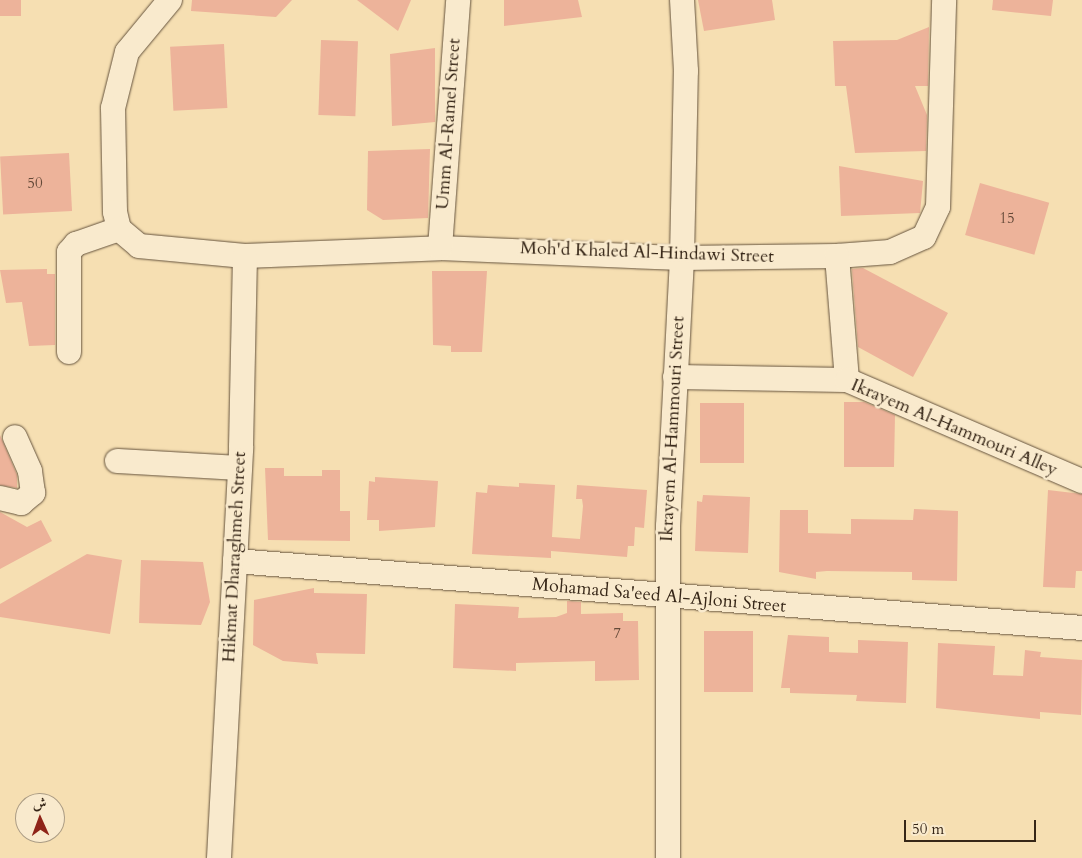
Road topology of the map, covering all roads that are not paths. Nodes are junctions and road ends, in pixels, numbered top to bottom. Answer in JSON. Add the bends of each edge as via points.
{"nodes":[{"id":1,"x":170,"y":0,"type":"edge"},
{"id":2,"x":458,"y":0,"type":"edge"},
{"id":3,"x":682,"y":0,"type":"edge"},
{"id":4,"x":944,"y":0,"type":"edge"},
{"id":5,"x":119,"y":229,"type":"junction"},
{"id":6,"x":440,"y":248,"type":"junction"},
{"id":7,"x":245,"y":256,"type":"junction"},
{"id":8,"x":837,"y":256,"type":"junction"},
{"id":9,"x":682,"y":258,"type":"junction"},
{"id":10,"x":69,"y":352,"type":"dead end"},
{"id":11,"x":675,"y":376,"type":"junction"},
{"id":12,"x":847,"y":380,"type":"junction"},
{"id":13,"x":15,"y":437,"type":"dead end"},
{"id":14,"x":117,"y":461,"type":"dead end"},
{"id":15,"x":240,"y":468,"type":"junction"},
{"id":16,"x":1082,"y":481,"type":"edge"},
{"id":17,"x":0,"y":498,"type":"edge"},
{"id":18,"x":236,"y":561,"type":"junction"},
{"id":19,"x":667,"y":597,"type":"junction"},
{"id":20,"x":1082,"y":628,"type":"edge"},
{"id":21,"x":219,"y":858,"type":"edge"},
{"id":22,"x":668,"y":858,"type":"edge"}],
"edges":[{"from":1,"to":5,"type":"street","via":[[127,52],[116,86],[113,147]]},
{"from":2,"to":6,"type":"street","name":"Umm Al-Ramel Street"},
{"from":3,"to":9,"type":"street","name":"Ikrayem Al-Hammouri Street","via":[[686,71]]},
{"from":4,"to":8,"type":"street","name":"Moh'd Khaled Al-Hindawi Street","via":[[934,223],[911,246]]},
{"from":5,"to":7,"type":"street","name":"Moh'd Khaled Al-Hindawi Street","via":[[139,246]]},
{"from":5,"to":10,"type":"street","via":[[76,244],[69,252]]},
{"from":6,"to":7,"type":"street","name":"Moh'd Khaled Al-Hindawi Street"},
{"from":6,"to":9,"type":"street","name":"Moh'd Khaled Al-Hindawi Street"},
{"from":7,"to":15,"type":"street","name":"Hikmat Dharaghmeh Street"},
{"from":8,"to":9,"type":"street","name":"Moh'd Khaled Al-Hindawi Street"},
{"from":8,"to":12,"type":"street"},
{"from":9,"to":11,"type":"street","name":"Ikrayem Al-Hammouri Street"},
{"from":11,"to":12,"type":"street","name":"Ikrayem Al-Hammouri Alley"},
{"from":11,"to":19,"type":"street","name":"Ikrayem Al-Hammouri Street"},
{"from":12,"to":16,"type":"street","name":"Ikrayem Al-Hammouri Alley"},
{"from":13,"to":17,"type":"street","via":[[30,471],[33,493],[21,503]]},
{"from":14,"to":15,"type":"street"},
{"from":15,"to":18,"type":"street","name":"Hikmat Dharaghmeh Street"},
{"from":18,"to":19,"type":"street","name":"Mohamad Sa'eed Al-Ajloni Street"},
{"from":18,"to":21,"type":"street","name":"Hikmat Dharaghmeh Street"},
{"from":19,"to":20,"type":"street","name":"Mohamad Sa'eed Al-Ajloni Street"},
{"from":19,"to":22,"type":"street","name":"Ikrayem Al-Hammouri Street"}]}
